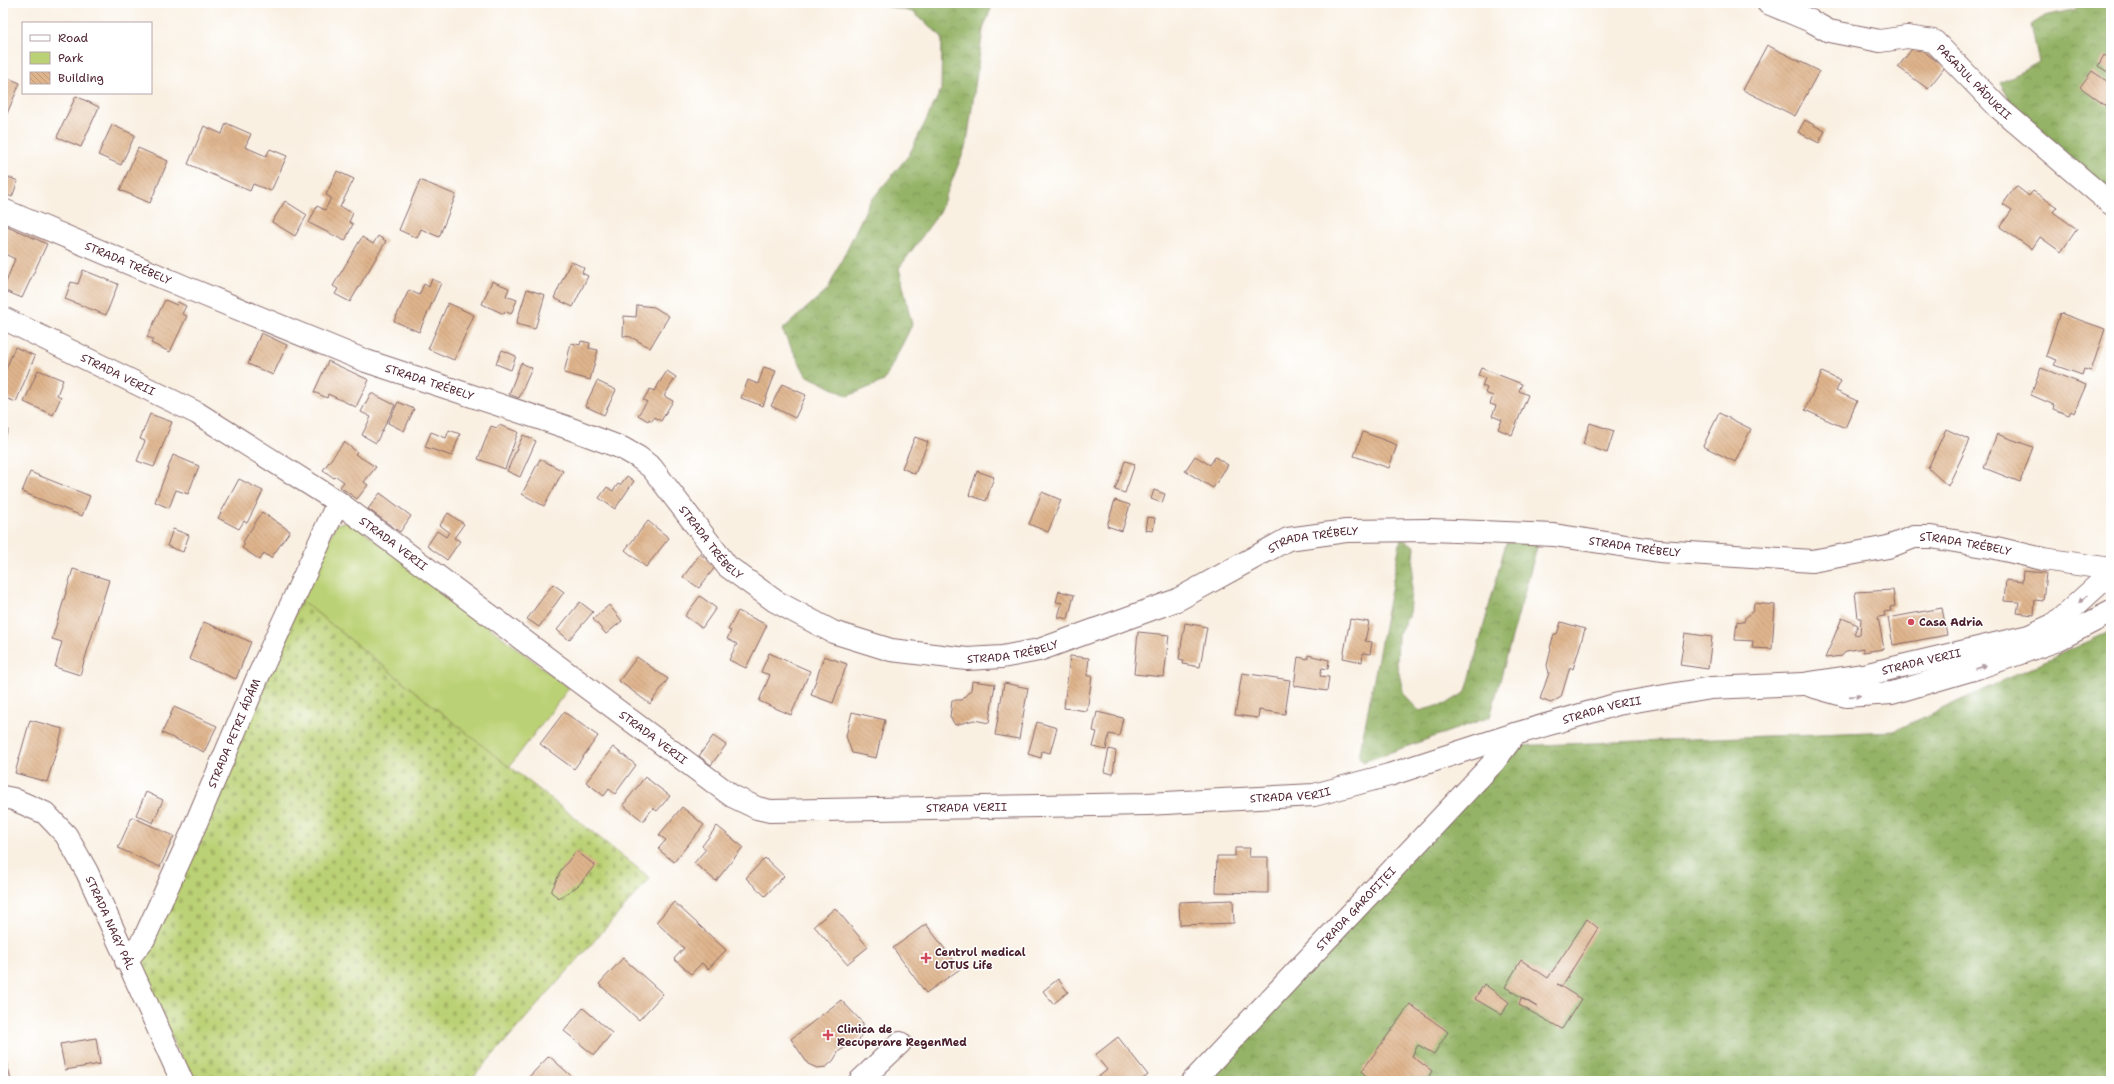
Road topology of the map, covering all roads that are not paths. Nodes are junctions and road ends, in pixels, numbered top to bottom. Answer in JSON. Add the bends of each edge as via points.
{"nodes":[{"id":1,"x":1768,"y":3,"type":"edge"},
{"id":2,"x":2111,"y":204,"type":"edge"},
{"id":3,"x":3,"y":210,"type":"edge"},
{"id":4,"x":3,"y":318,"type":"edge"},
{"id":5,"x":338,"y":502,"type":"junction"},
{"id":6,"x":2111,"y":569,"type":"edge"},
{"id":7,"x":2111,"y":573,"type":"edge"},
{"id":8,"x":2103,"y":617,"type":"edge"},
{"id":9,"x":1803,"y":684,"type":"junction"},
{"id":10,"x":1515,"y":734,"type":"junction"},
{"id":11,"x":3,"y":797,"type":"edge"},
{"id":12,"x":126,"y":961,"type":"junction"},
{"id":13,"x":900,"y":1043,"type":"dead end"},
{"id":14,"x":182,"y":1081,"type":"edge"},
{"id":15,"x":860,"y":1081,"type":"edge"},
{"id":16,"x":1193,"y":1081,"type":"edge"}],
"edges":[{"from":1,"to":2,"type":"street","name":"PASAJUL PĂDURII","via":[[1828,31],[1880,41],[1907,37],[1934,41],[1999,108]]},
{"from":3,"to":6,"type":"street","name":"STRADA TRÉBELY","via":[[185,288],[366,361],[622,448],[652,468],[727,566],[775,601],[833,632],[891,650],[967,659],[1002,657],[1039,650],[1177,600],[1288,539],[1346,531],[1430,530],[1554,535],[1659,551],[1812,561],[1888,547],[1914,537],[1931,537],[2043,559]]},
{"from":4,"to":5,"type":"street","name":"STRADA VERII","via":[[197,414]]},
{"from":5,"to":10,"type":"street","name":"STRADA VERII","via":[[732,796],[770,811],[1147,804],[1314,795],[1389,775]]},
{"from":5,"to":12,"type":"street","name":"STRADA PETRI ÁDÁM","via":[[257,679],[196,824],[144,938]]},
{"from":7,"to":9,"type":"street","name":"STRADA VERII","one_way":true,"via":[[2055,624],[2022,638],[1868,674]]},
{"from":9,"to":8,"type":"street","one_way":true,"via":[[1846,696],[1892,693],[2055,641]]},
{"from":9,"to":10,"type":"street","name":"STRADA VERII","via":[[1704,689],[1618,704]]},
{"from":10,"to":16,"type":"street","name":"STRADA GAROFIȚEI","via":[[1494,762]]},
{"from":11,"to":12,"type":"street","name":"STRADA NAGY PÁL","via":[[45,813],[66,835],[87,872]]},
{"from":12,"to":14,"type":"street","name":"STRADA NAGY PÁL"},
{"from":13,"to":15,"type":"street"}]}
